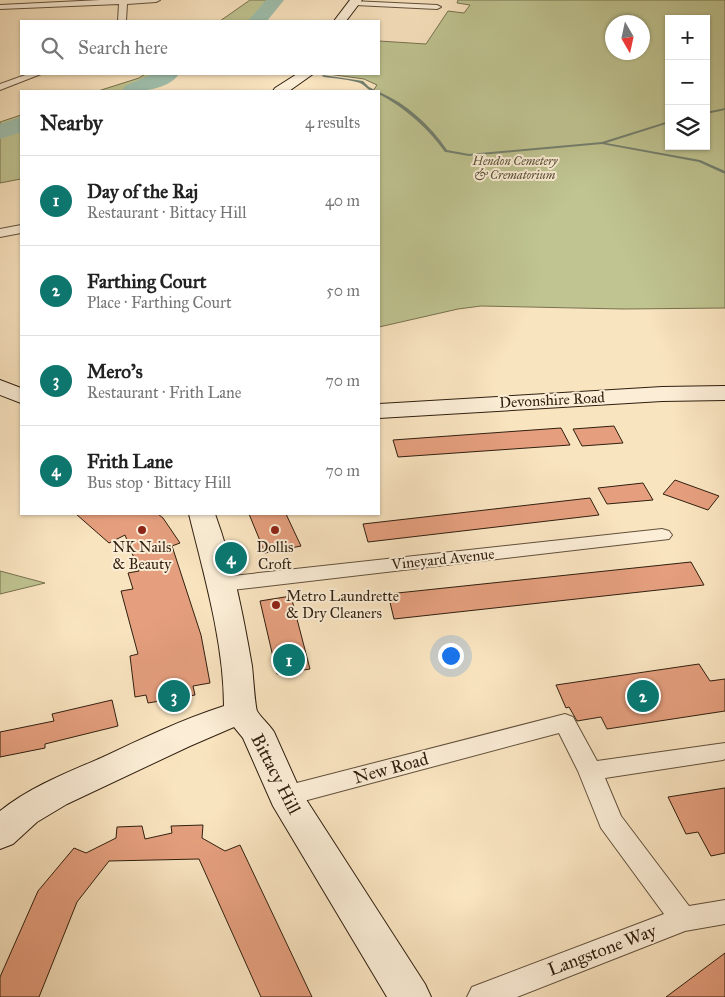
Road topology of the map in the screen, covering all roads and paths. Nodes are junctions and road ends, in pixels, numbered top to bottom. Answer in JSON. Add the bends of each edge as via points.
{"nodes":[{"id":1,"x":156,"y":0,"type":"edge"},
{"id":2,"x":355,"y":1,"type":"edge"},
{"id":3,"x":123,"y":2,"type":"junction"},
{"id":4,"x":0,"y":7,"type":"edge"},
{"id":5,"x":437,"y":7,"type":"dead end"},
{"id":6,"x":122,"y":20,"type":"edge"},
{"id":7,"x":341,"y":20,"type":"edge"},
{"id":8,"x":33,"y":75,"type":"edge"},
{"id":9,"x":305,"y":75,"type":"edge"},
{"id":10,"x":0,"y":87,"type":"edge"},
{"id":11,"x":282,"y":90,"type":"edge"},
{"id":12,"x":20,"y":229,"type":"edge"},
{"id":13,"x":0,"y":233,"type":"edge"},
{"id":14,"x":0,"y":387,"type":"edge"},
{"id":15,"x":725,"y":393,"type":"edge"},
{"id":16,"x":20,"y":396,"type":"edge"},
{"id":17,"x":380,"y":411,"type":"edge"},
{"id":18,"x":200,"y":518,"type":"edge"},
{"id":19,"x":662,"y":535,"type":"dead end"},
{"id":20,"x":223,"y":584,"type":"junction"},
{"id":21,"x":240,"y":713,"type":"junction"},
{"id":22,"x":723,"y":751,"type":"dead end"},
{"id":23,"x":590,"y":771,"type":"junction"},
{"id":24,"x":285,"y":796,"type":"junction"},
{"id":25,"x":0,"y":834,"type":"edge"},
{"id":26,"x":725,"y":912,"type":"edge"},
{"id":27,"x":683,"y":919,"type":"junction"},
{"id":28,"x":410,"y":997,"type":"edge"},
{"id":29,"x":482,"y":997,"type":"edge"}],
"edges":[{"from":1,"to":3,"type":"street"},
{"from":2,"to":5,"type":"street"},
{"from":2,"to":7,"type":"main road"},
{"from":3,"to":4,"type":"street"},
{"from":3,"to":6,"type":"street"},
{"from":8,"to":10,"type":"street"},
{"from":9,"to":11,"type":"main road"},
{"from":12,"to":13,"type":"street"},
{"from":14,"to":16,"type":"main road"},
{"from":15,"to":17,"type":"main road","name":"Devonshire Road","via":[[633,395]]},
{"from":18,"to":20,"type":"main road"},
{"from":19,"to":20,"type":"street","name":"Vineyard Avenue"},
{"from":20,"to":21,"type":"main road","via":[[241,690]]},
{"from":21,"to":24,"type":"main road","name":"Bittacy Hill","via":[[257,732]]},
{"from":21,"to":25,"type":"main road","via":[[209,722],[49,797],[9,823]]},
{"from":22,"to":23,"type":"street"},
{"from":23,"to":24,"type":"street","name":"New Road","via":[[565,723]]},
{"from":23,"to":27,"type":"street","via":[[610,821]]},
{"from":24,"to":28,"type":"main road","name":"Bittacy Hill"},
{"from":26,"to":27,"type":"street","name":"Langstone Way"},
{"from":27,"to":29,"type":"street","name":"Langstone Way"}]}
